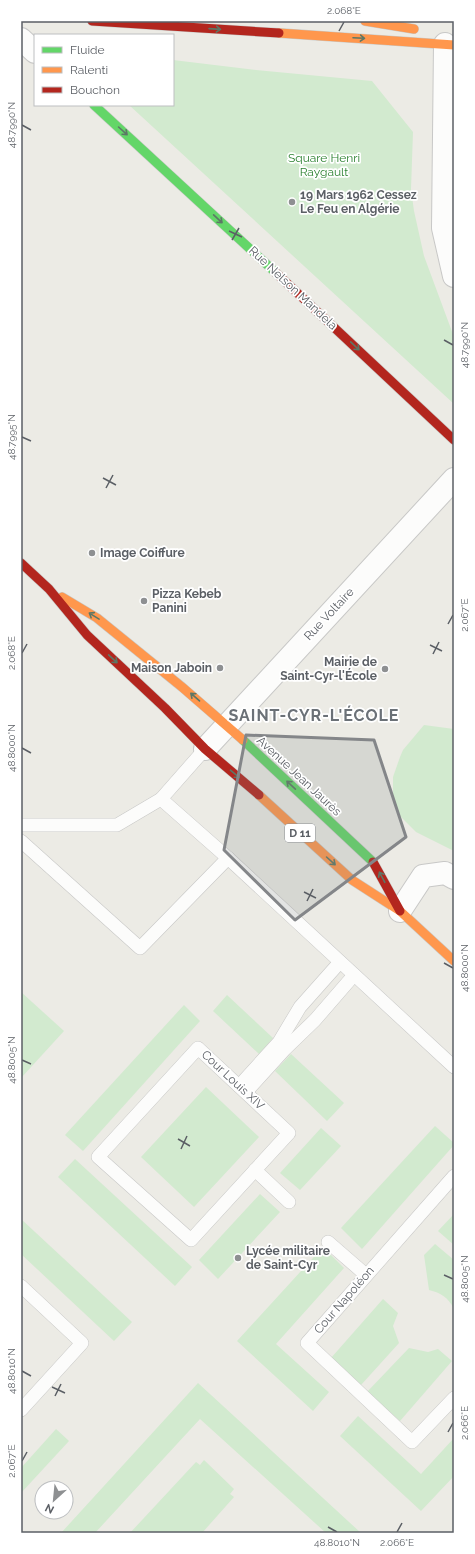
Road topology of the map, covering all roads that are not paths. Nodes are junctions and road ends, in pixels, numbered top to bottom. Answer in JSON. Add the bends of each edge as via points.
{"nodes":[{"id":1,"x":92,"y":21,"type":"edge"},
{"id":2,"x":365,"y":21,"type":"edge"},
{"id":3,"x":423,"y":30,"type":"dead end"},
{"id":4,"x":21,"y":38,"type":"edge"},
{"id":5,"x":450,"y":44,"type":"edge"},
{"id":6,"x":34,"y":51,"type":"edge"},
{"id":7,"x":95,"y":106,"type":"edge"},
{"id":8,"x":454,"y":276,"type":"edge"},
{"id":9,"x":454,"y":440,"type":"edge"},
{"id":10,"x":454,"y":479,"type":"edge"},
{"id":11,"x":21,"y":563,"type":"edge"},
{"id":12,"x":49,"y":590,"type":"junction"},
{"id":13,"x":227,"y":725,"type":"junction"},
{"id":14,"x":205,"y":749,"type":"junction"},
{"id":15,"x":161,"y":799,"type":"junction"},
{"id":16,"x":21,"y":825,"type":"edge"},
{"id":17,"x":21,"y":841,"type":"edge"},
{"id":18,"x":228,"y":858,"type":"junction"},
{"id":19,"x":454,"y":878,"type":"edge"},
{"id":20,"x":400,"y":911,"type":"junction"},
{"id":21,"x":454,"y":961,"type":"edge"},
{"id":22,"x":340,"y":962,"type":"junction"},
{"id":23,"x":354,"y":975,"type":"junction"},
{"id":24,"x":454,"y":1067,"type":"edge"},
{"id":25,"x":243,"y":1089,"type":"junction"},
{"id":26,"x":255,"y":1170,"type":"junction"},
{"id":27,"x":454,"y":1176,"type":"edge"},
{"id":28,"x":289,"y":1202,"type":"dead end"},
{"id":29,"x":328,"y":1242,"type":"dead end"},
{"id":30,"x":366,"y":1275,"type":"junction"},
{"id":31,"x":21,"y":1286,"type":"edge"},
{"id":32,"x":454,"y":1398,"type":"edge"},
{"id":33,"x":21,"y":1410,"type":"edge"}],
"edges":[{"from":1,"to":5,"type":"main road","one_way":true},
{"from":2,"to":3,"type":"main road"},
{"from":4,"to":6,"type":"street"},
{"from":5,"to":8,"type":"street","via":[[443,228]]},
{"from":7,"to":9,"type":"main road","name":"Rue Nelson Mandela","one_way":true},
{"from":10,"to":13,"type":"street","name":"Rue Voltaire"},
{"from":11,"to":12,"type":"main road","name":"Avenue Jean Jaurès","number":"D 11"},
{"from":13,"to":12,"type":"main road","name":"Avenue Jean Jaurès","number":"D 11","one_way":true,"via":[[97,618]]},
{"from":12,"to":14,"type":"main road","name":"Avenue Jean Jaurès","number":"D 11","one_way":true,"via":[[86,635]]},
{"from":13,"to":14,"type":"street","name":"Rue Voltaire"},
{"from":20,"to":13,"type":"main road","name":"Avenue Jean Jaurès","number":"D 11","one_way":true,"via":[[375,864]]},
{"from":14,"to":15,"type":"lane"},
{"from":14,"to":20,"type":"main road","name":"Avenue Jean Jaurès","number":"D 11","one_way":true,"via":[[352,880]]},
{"from":15,"to":16,"type":"lane","via":[[117,825]]},
{"from":15,"to":18,"type":"lane"},
{"from":17,"to":18,"type":"lane","via":[[140,948]]},
{"from":18,"to":22,"type":"lane"},
{"from":19,"to":20,"type":"street","via":[[445,873],[423,876]]},
{"from":20,"to":21,"type":"main road","name":"Avenue Jean Jaurès","number":"D 11"},
{"from":22,"to":23,"type":"lane"},
{"from":22,"to":25,"type":"lane","via":[[300,1006],[278,1042]]},
{"from":23,"to":24,"type":"lane"},
{"from":23,"to":25,"type":"lane","via":[[315,1020]]},
{"from":25,"to":26,"type":"lane","name":"Cour Louis XIV","via":[[289,1132]]},
{"from":25,"to":26,"type":"lane","name":"Cour Louis XIV","via":[[198,1048],[98,1157],[191,1240]]},
{"from":26,"to":28,"type":"lane"},
{"from":27,"to":30,"type":"lane","name":"Cour Napoléon"},
{"from":29,"to":30,"type":"lane"},
{"from":30,"to":32,"type":"lane","name":"Cour Napoléon","via":[[307,1342],[412,1442]]},
{"from":31,"to":33,"type":"lane","via":[[82,1344]]}]}
